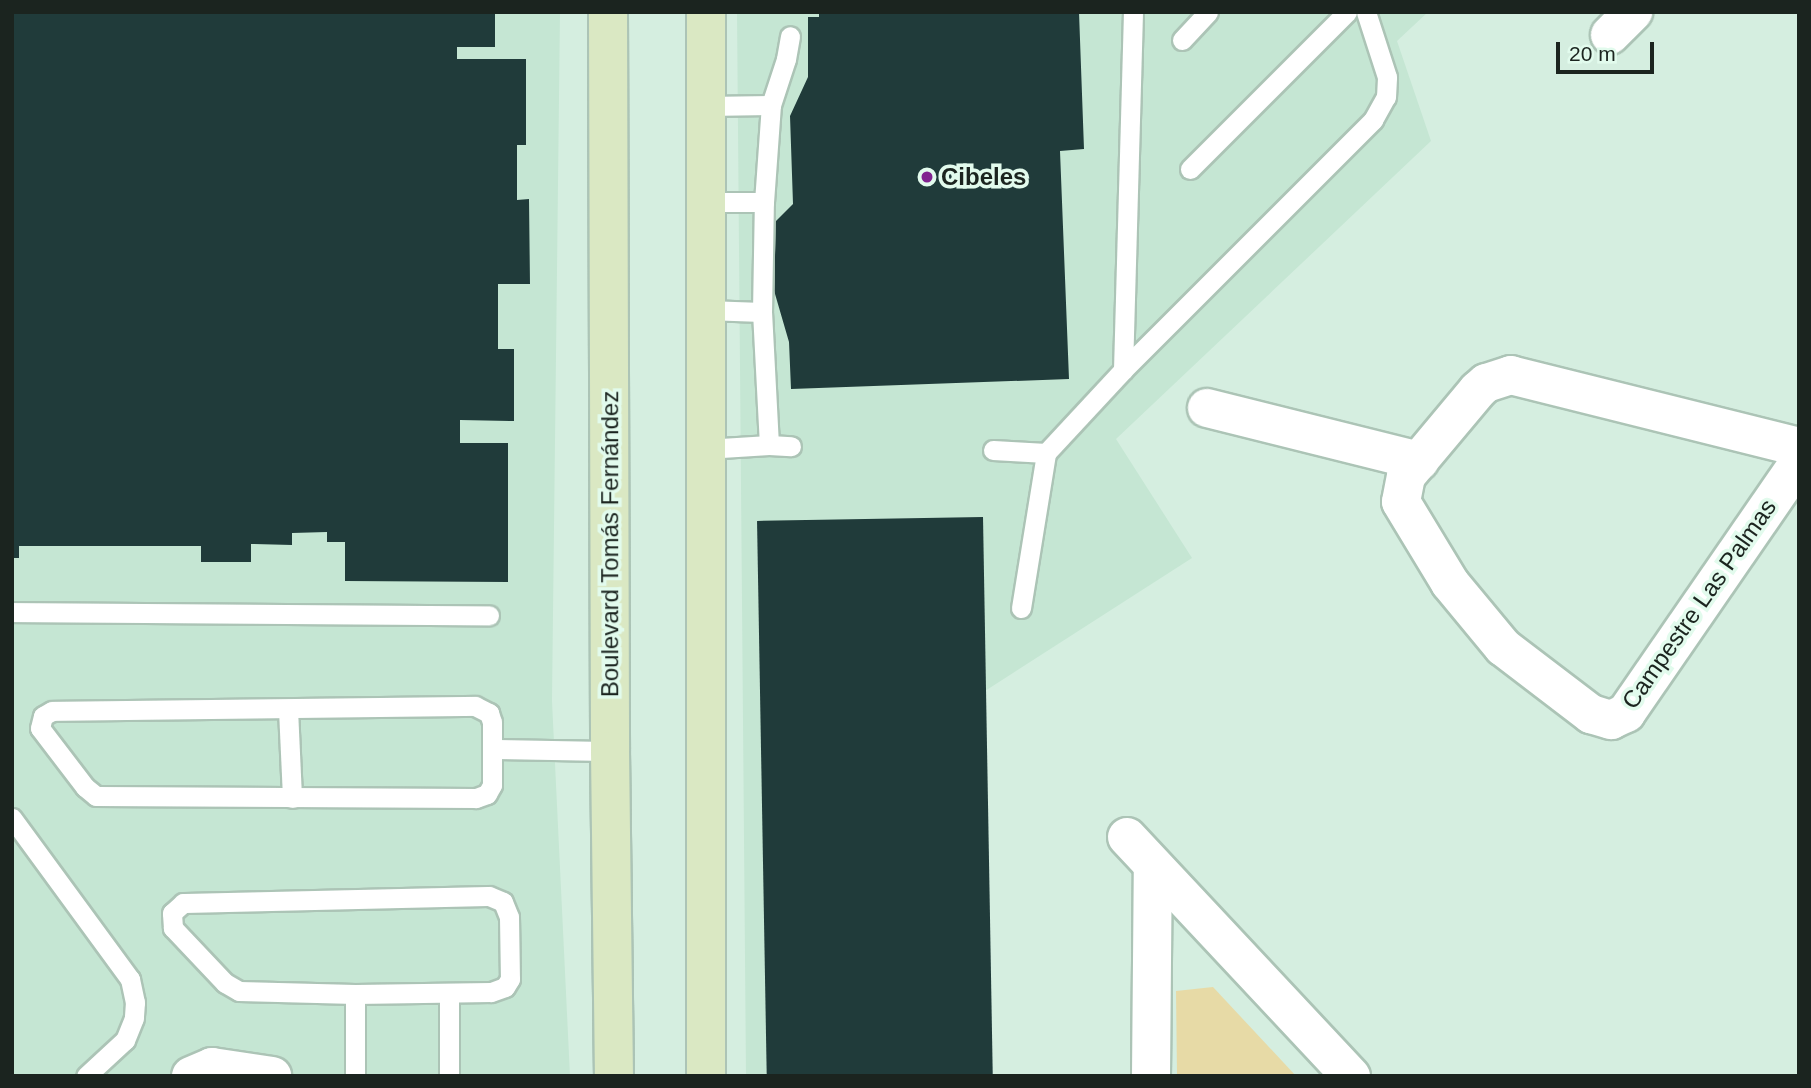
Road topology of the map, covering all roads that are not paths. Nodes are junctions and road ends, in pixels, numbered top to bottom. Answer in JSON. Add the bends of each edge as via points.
{"nodes":[{"id":1,"x":608,"y":12,"type":"edge"},
{"id":2,"x":706,"y":12,"type":"edge"},
{"id":3,"x":1133,"y":12,"type":"edge"},
{"id":4,"x":1208,"y":12,"type":"edge"},
{"id":5,"x":1347,"y":12,"type":"edge"},
{"id":6,"x":1366,"y":12,"type":"edge"},
{"id":7,"x":790,"y":36,"type":"dead end"},
{"id":8,"x":1182,"y":40,"type":"dead end"},
{"id":9,"x":771,"y":105,"type":"junction"},
{"id":10,"x":706,"y":106,"type":"junction"},
{"id":11,"x":1190,"y":169,"type":"dead end"},
{"id":12,"x":706,"y":201,"type":"junction"},
{"id":13,"x":764,"y":202,"type":"junction"},
{"id":14,"x":706,"y":310,"type":"junction"},
{"id":15,"x":762,"y":312,"type":"junction"},
{"id":16,"x":1123,"y":370,"type":"junction"},
{"id":17,"x":1207,"y":408,"type":"dead end"},
{"id":18,"x":769,"y":445,"type":"junction"},
{"id":19,"x":791,"y":446,"type":"dead end"},
{"id":20,"x":1799,"y":447,"type":"edge"},
{"id":21,"x":705,"y":449,"type":"junction"},
{"id":22,"x":993,"y":450,"type":"dead end"},
{"id":23,"x":1046,"y":453,"type":"junction"},
{"id":24,"x":1419,"y":461,"type":"junction"},
{"id":25,"x":1799,"y":462,"type":"edge"},
{"id":26,"x":1021,"y":608,"type":"dead end"},
{"id":27,"x":12,"y":612,"type":"edge"},
{"id":28,"x":489,"y":615,"type":"dead end"},
{"id":29,"x":288,"y":709,"type":"junction"},
{"id":30,"x":493,"y":749,"type":"junction"},
{"id":31,"x":610,"y":751,"type":"junction"},
{"id":32,"x":292,"y":798,"type":"junction"},
{"id":33,"x":12,"y":818,"type":"edge"},
{"id":34,"x":1127,"y":837,"type":"dead end"},
{"id":35,"x":1153,"y":867,"type":"junction"},
{"id":36,"x":449,"y":993,"type":"junction"},
{"id":37,"x":355,"y":994,"type":"junction"},
{"id":38,"x":202,"y":1074,"type":"edge"},
{"id":39,"x":86,"y":1076,"type":"edge"},
{"id":40,"x":272,"y":1076,"type":"edge"},
{"id":41,"x":355,"y":1076,"type":"edge"},
{"id":42,"x":449,"y":1076,"type":"edge"},
{"id":43,"x":614,"y":1076,"type":"edge"},
{"id":44,"x":706,"y":1076,"type":"edge"},
{"id":45,"x":1151,"y":1076,"type":"edge"},
{"id":46,"x":1351,"y":1076,"type":"edge"}],
"edges":[{"from":1,"to":31,"type":"main road","name":"Boulevard Tomás Fernández"},
{"from":2,"to":10,"type":"main road"},
{"from":3,"to":16,"type":"lane"},
{"from":4,"to":8,"type":"lane"},
{"from":5,"to":11,"type":"lane"},
{"from":6,"to":16,"type":"lane","via":[[1387,77],[1386,97],[1373,120]]},
{"from":7,"to":9,"type":"lane"},
{"from":9,"to":10,"type":"lane"},
{"from":9,"to":13,"type":"lane"},
{"from":10,"to":12,"type":"main road"},
{"from":12,"to":13,"type":"lane"},
{"from":12,"to":14,"type":"main road"},
{"from":13,"to":15,"type":"lane"},
{"from":14,"to":15,"type":"lane"},
{"from":14,"to":21,"type":"main road"},
{"from":15,"to":18,"type":"lane"},
{"from":16,"to":23,"type":"lane"},
{"from":17,"to":24,"type":"street"},
{"from":18,"to":19,"type":"lane"},
{"from":18,"to":21,"type":"lane"},
{"from":20,"to":24,"type":"street","name":"Campestre Las Palmas","via":[[1511,375],[1478,390]]},
{"from":21,"to":44,"type":"main road"},
{"from":22,"to":23,"type":"lane"},
{"from":23,"to":26,"type":"lane"},
{"from":24,"to":25,"type":"street","name":"Campestre Las Palmas","via":[[1403,482],[1401,502],[1450,583],[1503,647],[1591,714],[1611,720],[1626,713]]},
{"from":27,"to":28,"type":"lane"},
{"from":29,"to":30,"type":"lane","via":[[475,706],[489,713]]},
{"from":29,"to":32,"type":"lane"},
{"from":29,"to":32,"type":"lane","via":[[52,712],[43,716],[40,727],[96,796]]},
{"from":30,"to":31,"type":"lane"},
{"from":30,"to":32,"type":"lane","via":[[492,785],[487,794],[476,797]]},
{"from":31,"to":43,"type":"main road","name":"Boulevard Tomás Fernández"},
{"from":33,"to":39,"type":"lane","via":[[130,979],[134,1018],[125,1040]]},
{"from":34,"to":35,"type":"street"},
{"from":35,"to":45,"type":"street"},
{"from":35,"to":46,"type":"street"},
{"from":36,"to":37,"type":"lane"},
{"from":36,"to":37,"type":"lane","via":[[491,992],[505,987],[510,979],[509,917],[503,902],[489,896],[183,902],[172,913],[173,928],[225,983],[239,991]]},
{"from":36,"to":42,"type":"lane"},
{"from":37,"to":41,"type":"lane"},
{"from":38,"to":40,"type":"street","via":[[225,1067]]}]}
